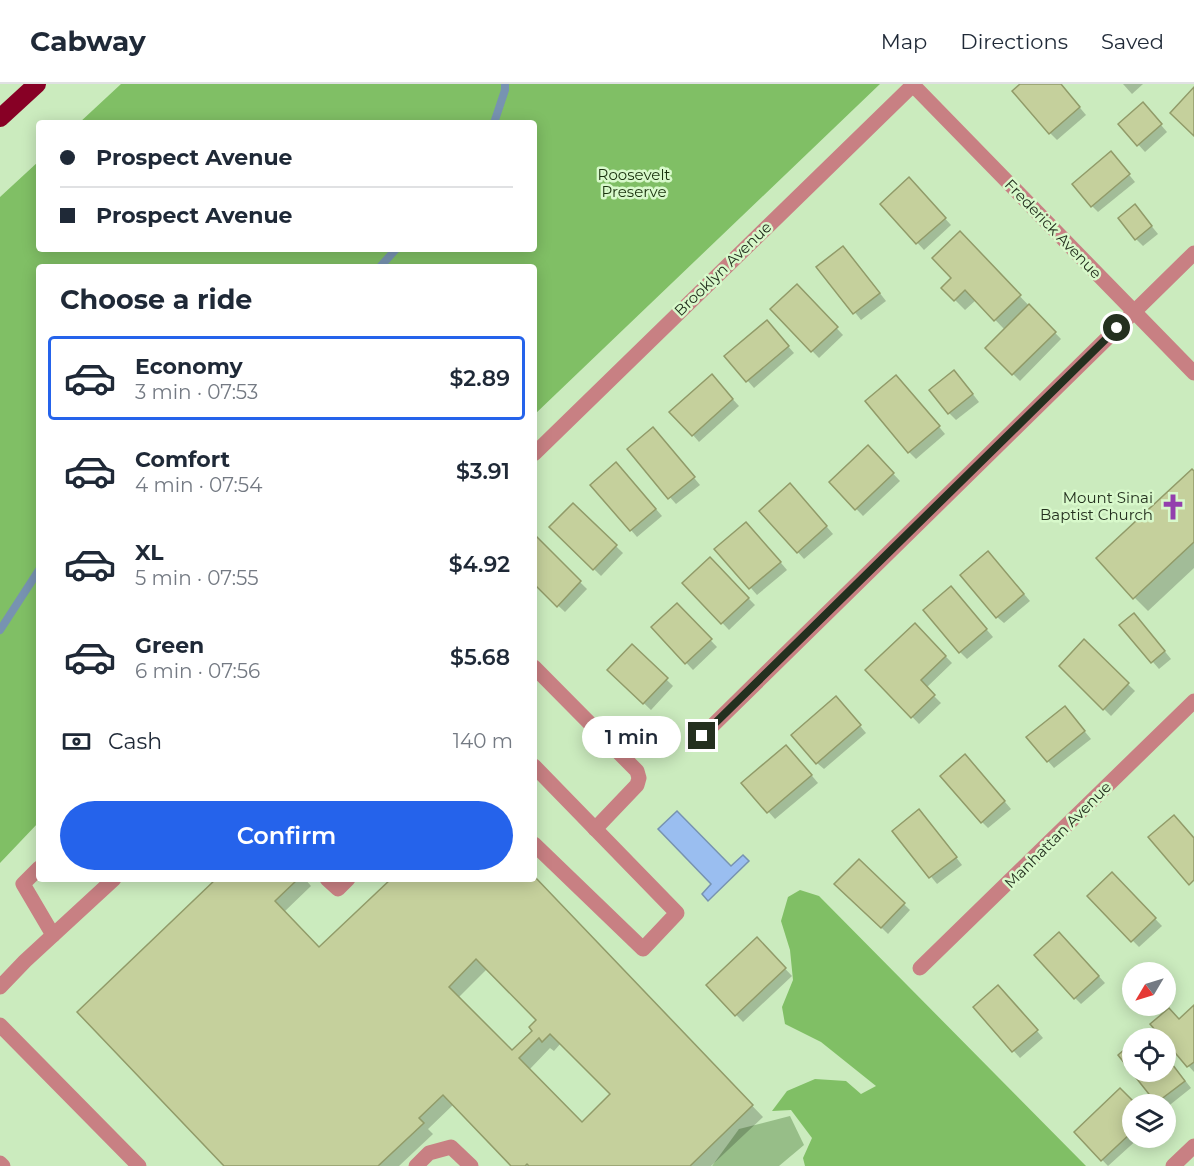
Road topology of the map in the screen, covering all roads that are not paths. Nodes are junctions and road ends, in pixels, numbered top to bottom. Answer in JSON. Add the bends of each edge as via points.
{"nodes":[{"id":1,"x":37,"y":84,"type":"edge"},
{"id":2,"x":913,"y":85,"type":"edge"},
{"id":3,"x":0,"y":118,"type":"edge"},
{"id":4,"x":1194,"y":253,"type":"edge"},
{"id":5,"x":1134,"y":312,"type":"junction"},
{"id":6,"x":1194,"y":373,"type":"edge"},
{"id":7,"x":537,"y":451,"type":"edge"},
{"id":8,"x":537,"y":670,"type":"edge"},
{"id":9,"x":1194,"y":701,"type":"edge"},
{"id":10,"x":702,"y":736,"type":"dead end"},
{"id":11,"x":537,"y":769,"type":"edge"},
{"id":12,"x":595,"y":829,"type":"junction"},
{"id":13,"x":537,"y":847,"type":"edge"},
{"id":14,"x":36,"y":871,"type":"edge"},
{"id":15,"x":111,"y":882,"type":"edge"},
{"id":16,"x":330,"y":882,"type":"edge"},
{"id":17,"x":345,"y":882,"type":"edge"},
{"id":18,"x":53,"y":935,"type":"junction"},
{"id":19,"x":920,"y":968,"type":"dead end"},
{"id":20,"x":0,"y":987,"type":"edge"},
{"id":21,"x":0,"y":1025,"type":"edge"},
{"id":22,"x":1194,"y":1146,"type":"edge"},
{"id":23,"x":139,"y":1166,"type":"edge"},
{"id":24,"x":416,"y":1166,"type":"edge"},
{"id":25,"x":471,"y":1166,"type":"edge"},
{"id":26,"x":1173,"y":1166,"type":"edge"}],
"edges":[{"from":1,"to":3,"type":"highway"},
{"from":2,"to":5,"type":"street","name":"Frederick Avenue"},
{"from":2,"to":7,"type":"street","name":"Brooklyn Avenue"},
{"from":4,"to":5,"type":"street"},
{"from":5,"to":6,"type":"street","name":"Frederick Avenue"},
{"from":5,"to":10,"type":"street"},
{"from":8,"to":12,"type":"street","via":[[637,771],[637,785]]},
{"from":9,"to":19,"type":"street","name":"Manhattan Avenue"},
{"from":11,"to":12,"type":"street"},
{"from":12,"to":13,"type":"street","via":[[677,913],[643,949]]},
{"from":14,"to":18,"type":"street","via":[[23,884]]},
{"from":15,"to":18,"type":"street"},
{"from":16,"to":17,"type":"street","via":[[338,889]]},
{"from":18,"to":20,"type":"street"},
{"from":21,"to":23,"type":"street"},
{"from":22,"to":26,"type":"street"},
{"from":24,"to":25,"type":"street","via":[[429,1154],[451,1147]]}]}
